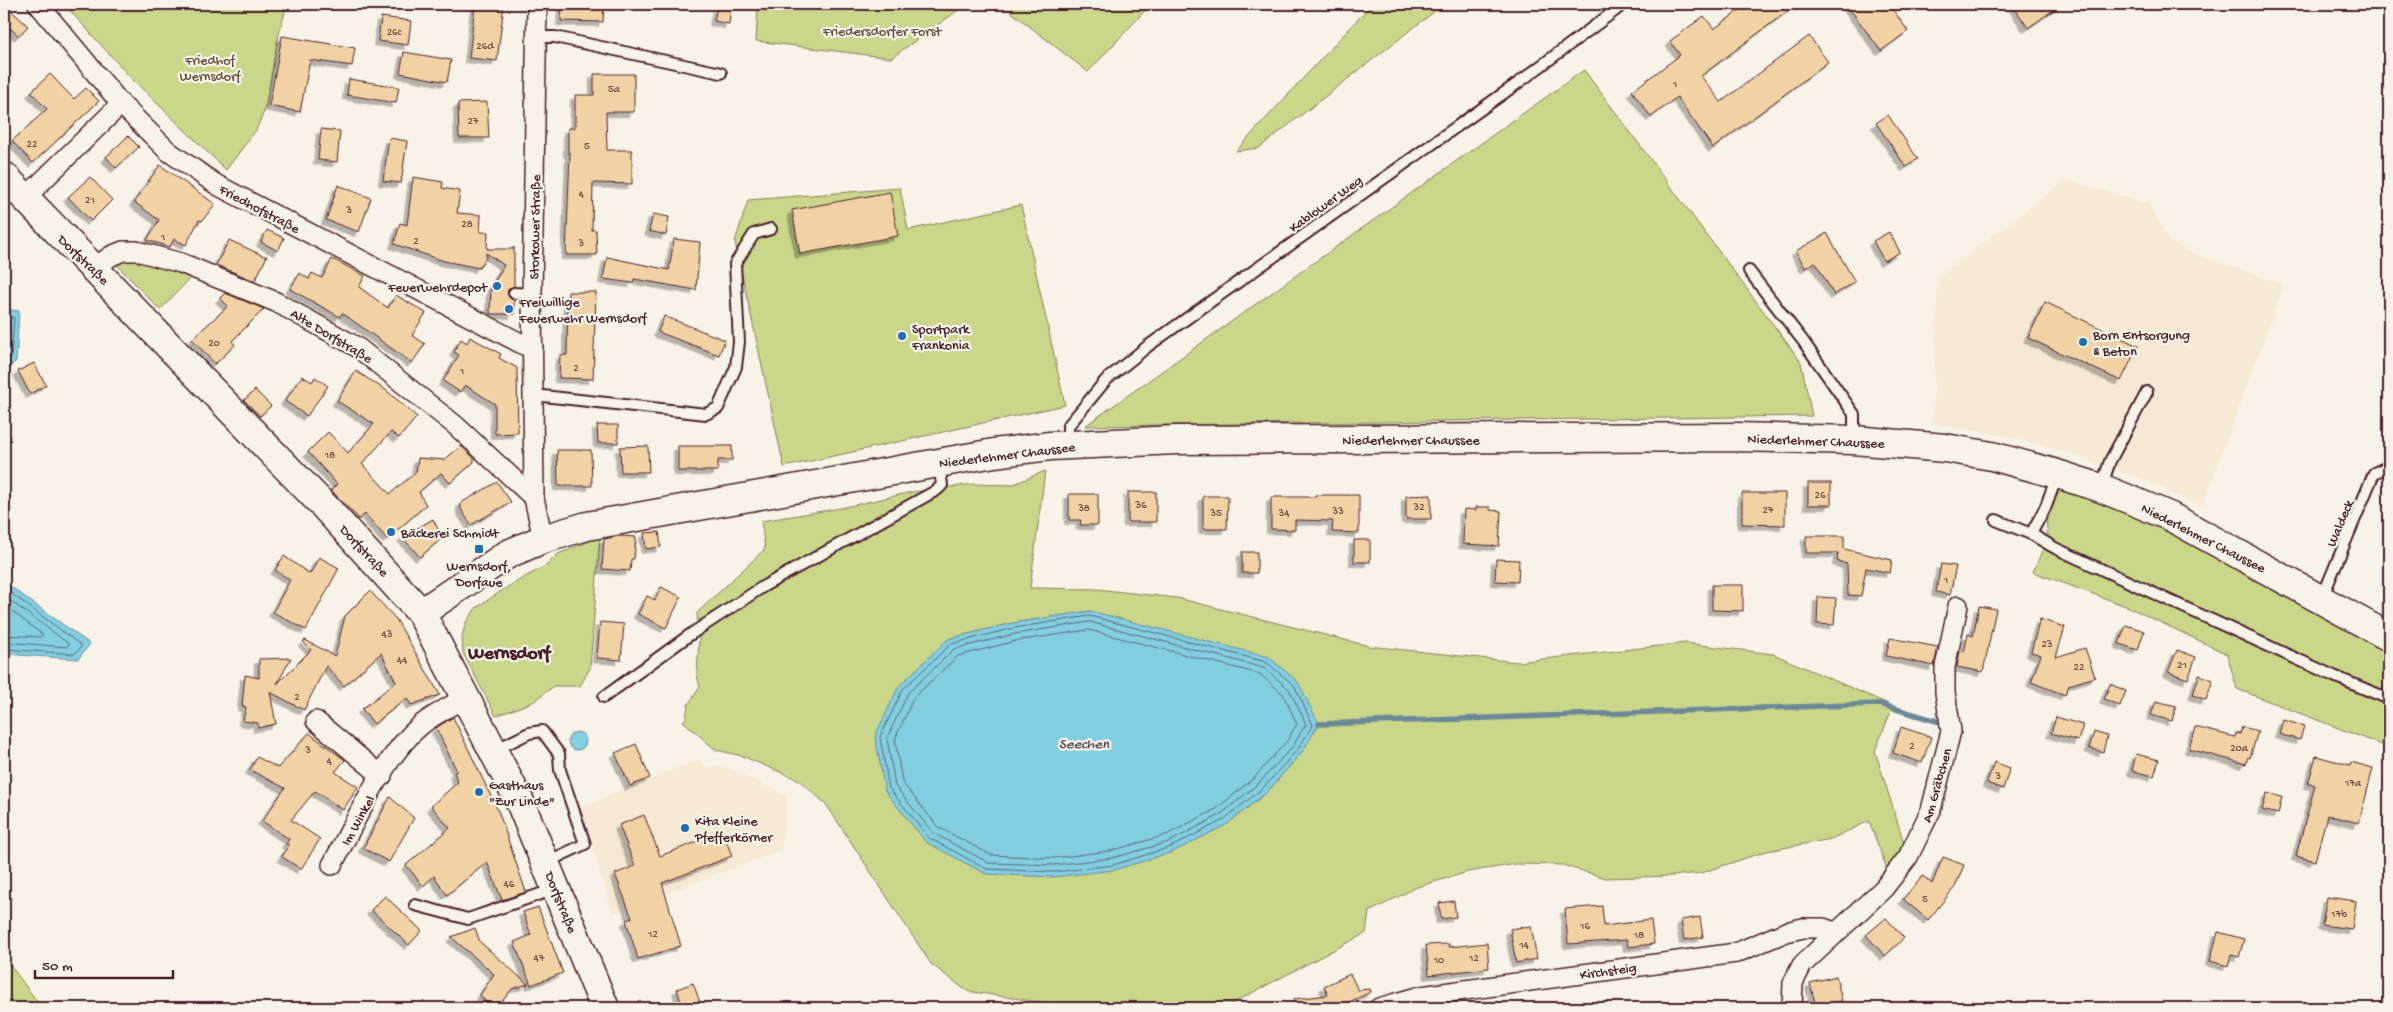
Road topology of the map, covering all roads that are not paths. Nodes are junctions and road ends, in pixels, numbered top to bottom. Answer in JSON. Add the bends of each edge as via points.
{"nodes":[{"id":1,"x":38,"y":4,"type":"edge"},
{"id":2,"x":537,"y":4,"type":"edge"},
{"id":3,"x":1624,"y":4,"type":"edge"},
{"id":4,"x":537,"y":37,"type":"junction"},
{"id":5,"x":721,"y":73,"type":"dead end"},
{"id":6,"x":121,"y":104,"type":"junction"},
{"id":7,"x":4,"y":176,"type":"edge"},
{"id":8,"x":24,"y":198,"type":"junction"},
{"id":9,"x":771,"y":229,"type":"dead end"},
{"id":10,"x":94,"y":268,"type":"junction"},
{"id":11,"x":1749,"y":271,"type":"dead end"},
{"id":12,"x":533,"y":346,"type":"junction"},
{"id":13,"x":2147,"y":392,"type":"dead end"},
{"id":14,"x":534,"y":395,"type":"junction"},
{"id":15,"x":1854,"y":440,"type":"junction"},
{"id":16,"x":1068,"y":445,"type":"junction"},
{"id":17,"x":939,"y":462,"type":"junction"},
{"id":18,"x":2389,"y":466,"type":"edge"},
{"id":19,"x":2058,"y":474,"type":"junction"},
{"id":20,"x":2102,"y":488,"type":"junction"},
{"id":21,"x":534,"y":498,"type":"junction"},
{"id":22,"x":1996,"y":520,"type":"dead end"},
{"id":23,"x":2031,"y":534,"type":"junction"},
{"id":24,"x":543,"y":539,"type":"junction"},
{"id":25,"x":2322,"y":598,"type":"junction"},
{"id":26,"x":1958,"y":606,"type":"dead end"},
{"id":27,"x":421,"y":613,"type":"junction"},
{"id":28,"x":2389,"y":636,"type":"edge"},
{"id":29,"x":466,"y":697,"type":"junction"},
{"id":30,"x":604,"y":697,"type":"dead end"},
{"id":31,"x":2389,"y":699,"type":"edge"},
{"id":32,"x":316,"y":721,"type":"dead end"},
{"id":33,"x":501,"y":746,"type":"junction"},
{"id":34,"x":382,"y":776,"type":"junction"},
{"id":35,"x":557,"y":857,"type":"junction"},
{"id":36,"x":332,"y":865,"type":"dead end"},
{"id":37,"x":557,"y":888,"type":"junction"},
{"id":38,"x":415,"y":905,"type":"dead end"},
{"id":39,"x":1835,"y":932,"type":"junction"},
{"id":40,"x":605,"y":1008,"type":"edge"},
{"id":41,"x":1379,"y":1008,"type":"edge"},
{"id":42,"x":1792,"y":1008,"type":"edge"}],
"edges":[{"from":1,"to":6,"type":"street","name":"Friedhofstraße"},
{"from":2,"to":4,"type":"street","name":"Storkower Straße"},
{"from":3,"to":16,"type":"lane","name":"Kablower Weg","via":[[1148,346],[1106,380],[1068,426]]},
{"from":4,"to":5,"type":"lane","via":[[555,37]]},
{"from":4,"to":12,"type":"street","name":"Storkower Straße","via":[[523,293]]},
{"from":6,"to":8,"type":"street"},
{"from":6,"to":12,"type":"street","name":"Friedhofstraße","via":[[168,151],[217,185],[524,345]]},
{"from":7,"to":8,"type":"main road","name":"Dorfstraße"},
{"from":8,"to":10,"type":"main road","name":"Dorfstraße"},
{"from":9,"to":14,"type":"lane","via":[[754,234],[735,264],[739,342],[736,368],[718,408],[706,414]]},
{"from":10,"to":21,"type":"street","name":"Alte Dorfstraße","via":[[110,256],[123,251],[137,251],[181,263],[276,302],[357,347],[455,425]]},
{"from":10,"to":27,"type":"main road","name":"Dorfstraße","via":[[326,508]]},
{"from":11,"to":15,"type":"lane","via":[[1854,414]]},
{"from":12,"to":14,"type":"street","name":"Storkower Straße"},
{"from":13,"to":20,"type":"lane","via":[[2110,461]]},
{"from":14,"to":21,"type":"street","name":"Storkower Straße"},
{"from":15,"to":16,"type":"main road","name":"Niederlehmer Chaussee","via":[[1737,437],[1256,440]]},
{"from":15,"to":19,"type":"main road","name":"Niederlehmer Chaussee","via":[[1945,448],[1992,456]]},
{"from":16,"to":17,"type":"main road","name":"Niederlehmer Chaussee"},
{"from":17,"to":24,"type":"main road","name":"Niederlehmer Chaussee","via":[[605,521]]},
{"from":17,"to":30,"type":"lane","via":[[942,485],[937,490],[764,586]]},
{"from":18,"to":25,"type":"lane","name":"Waldeck","via":[[2374,473]]},
{"from":19,"to":20,"type":"main road","name":"Niederlehmer Chaussee"},
{"from":19,"to":23,"type":"lane"},
{"from":20,"to":25,"type":"main road","name":"Niederlehmer Chaussee","via":[[2171,517]]},
{"from":21,"to":24,"type":"street","name":"Storkower Straße"},
{"from":22,"to":23,"type":"lane"},
{"from":23,"to":31,"type":"lane","via":[[2055,548]]},
{"from":24,"to":27,"type":"main road","name":"Niederlehmer Chaussee","via":[[493,563]]},
{"from":25,"to":28,"type":"main road","name":"Niederlehmer Chaussee"},
{"from":26,"to":39,"type":"street","name":"Am Gräbchen","via":[[1945,668],[1950,731],[1931,810],[1908,857],[1884,888]]},
{"from":27,"to":29,"type":"main road","name":"Dorfstraße"},
{"from":29,"to":33,"type":"main road","name":"Dorfstraße"},
{"from":29,"to":34,"type":"street","name":"Im Winkel","via":[[420,726],[397,749]]},
{"from":32,"to":34,"type":"street"},
{"from":33,"to":35,"type":"main road","name":"Dorfstraße"},
{"from":33,"to":35,"type":"lane","via":[[529,733],[542,731],[556,749],[584,844]]},
{"from":34,"to":36,"type":"street","name":"Im Winkel"},
{"from":35,"to":37,"type":"main road","name":"Dorfstraße"},
{"from":37,"to":38,"type":"lane","via":[[468,919]]},
{"from":37,"to":40,"type":"main road","name":"Dorfstraße"},
{"from":39,"to":41,"type":"street","name":"Kirchsteig","via":[[1803,928],[1736,953],[1421,996]]},
{"from":39,"to":42,"type":"street","name":"Am Gräbchen","via":[[1802,965],[1794,983]]}]}
